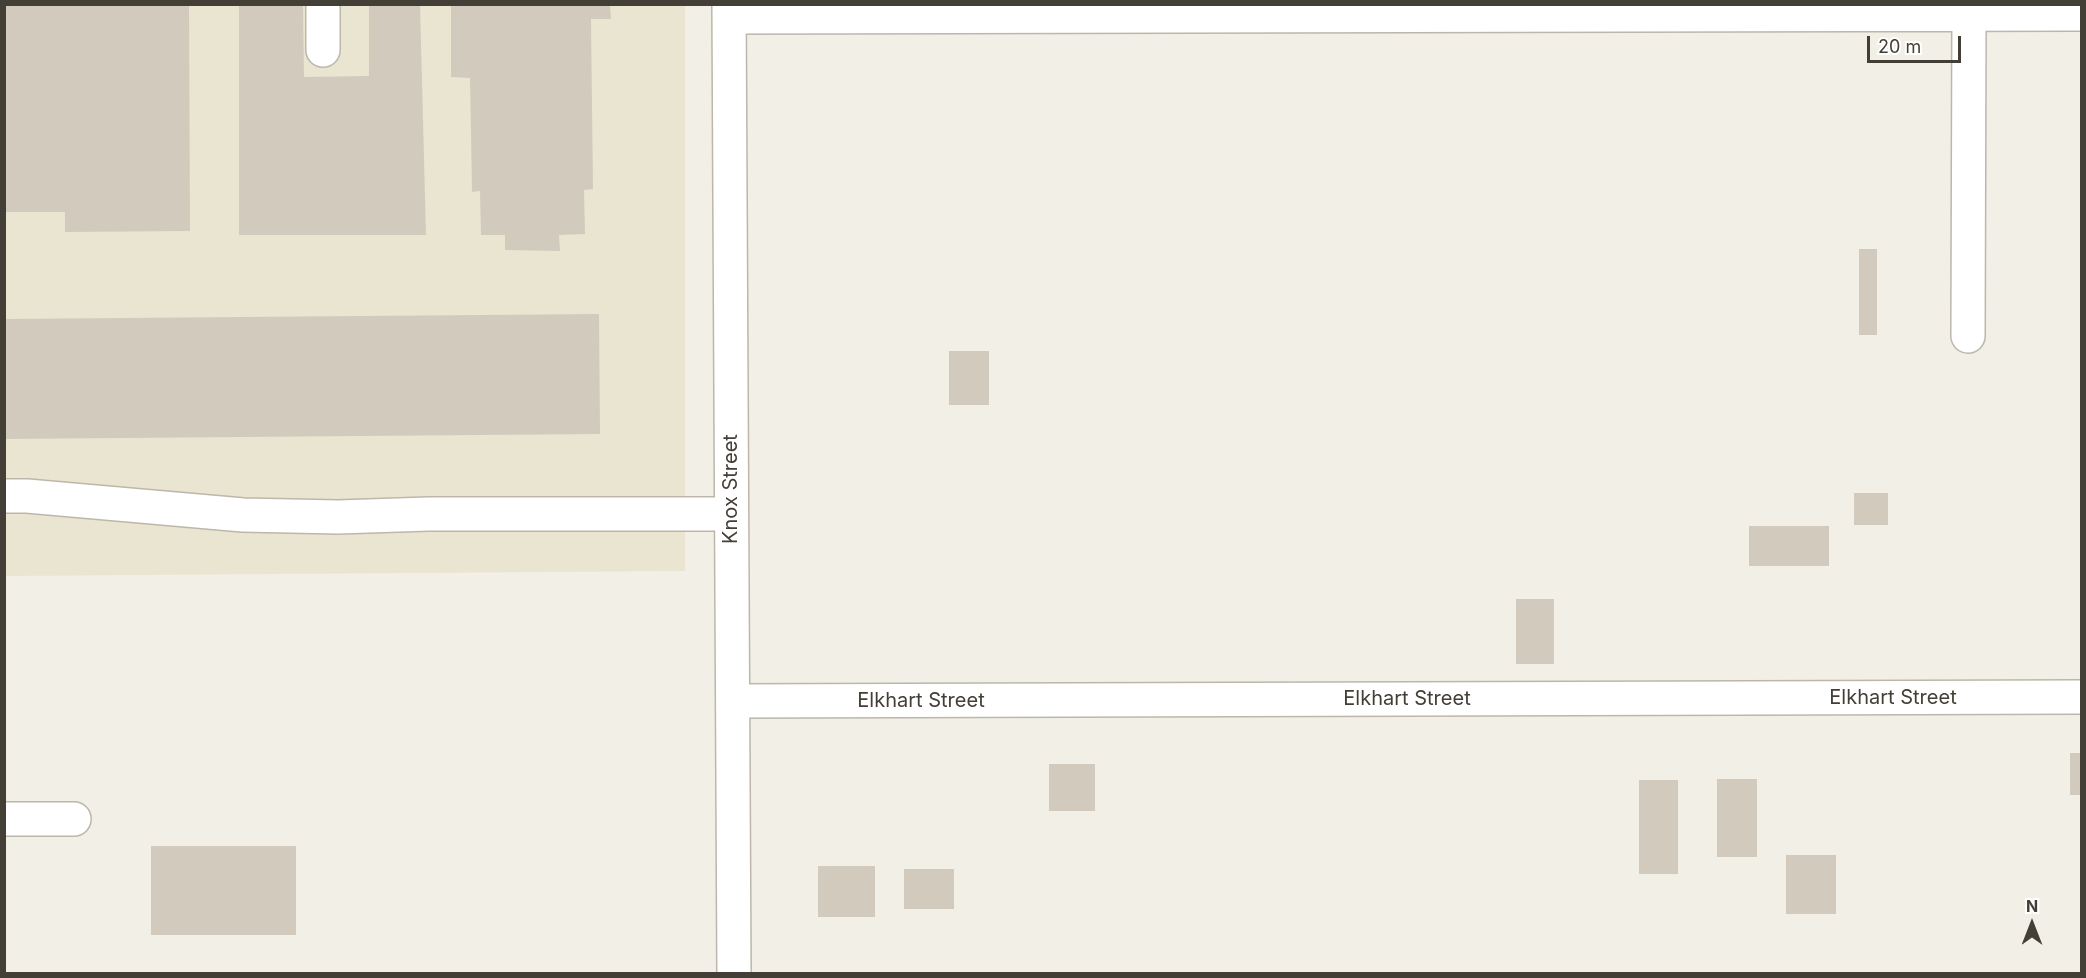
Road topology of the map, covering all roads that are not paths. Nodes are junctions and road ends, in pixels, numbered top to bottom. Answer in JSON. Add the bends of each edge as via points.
{"nodes":[{"id":1,"x":323,"y":4,"type":"edge"},
{"id":2,"x":729,"y":11,"type":"edge"},
{"id":3,"x":1969,"y":14,"type":"junction"},
{"id":4,"x":2082,"y":14,"type":"edge"},
{"id":5,"x":323,"y":50,"type":"dead end"},
{"id":6,"x":1968,"y":336,"type":"dead end"},
{"id":7,"x":4,"y":496,"type":"edge"},
{"id":8,"x":731,"y":514,"type":"junction"},
{"id":9,"x":2082,"y":697,"type":"edge"},
{"id":10,"x":733,"y":701,"type":"junction"},
{"id":11,"x":4,"y":819,"type":"edge"},
{"id":12,"x":74,"y":819,"type":"dead end"},
{"id":13,"x":734,"y":974,"type":"edge"}],
"edges":[{"from":1,"to":5,"type":"street"},
{"from":2,"to":3,"type":"street"},
{"from":2,"to":8,"type":"street","name":"Knox Street"},
{"from":3,"to":4,"type":"street"},
{"from":3,"to":6,"type":"street"},
{"from":7,"to":8,"type":"street","via":[[266,516]]},
{"from":8,"to":10,"type":"street","name":"Knox Street"},
{"from":9,"to":10,"type":"street","name":"Elkhart Street"},
{"from":10,"to":13,"type":"street","name":"Knox Street"},
{"from":11,"to":12,"type":"street"}]}
